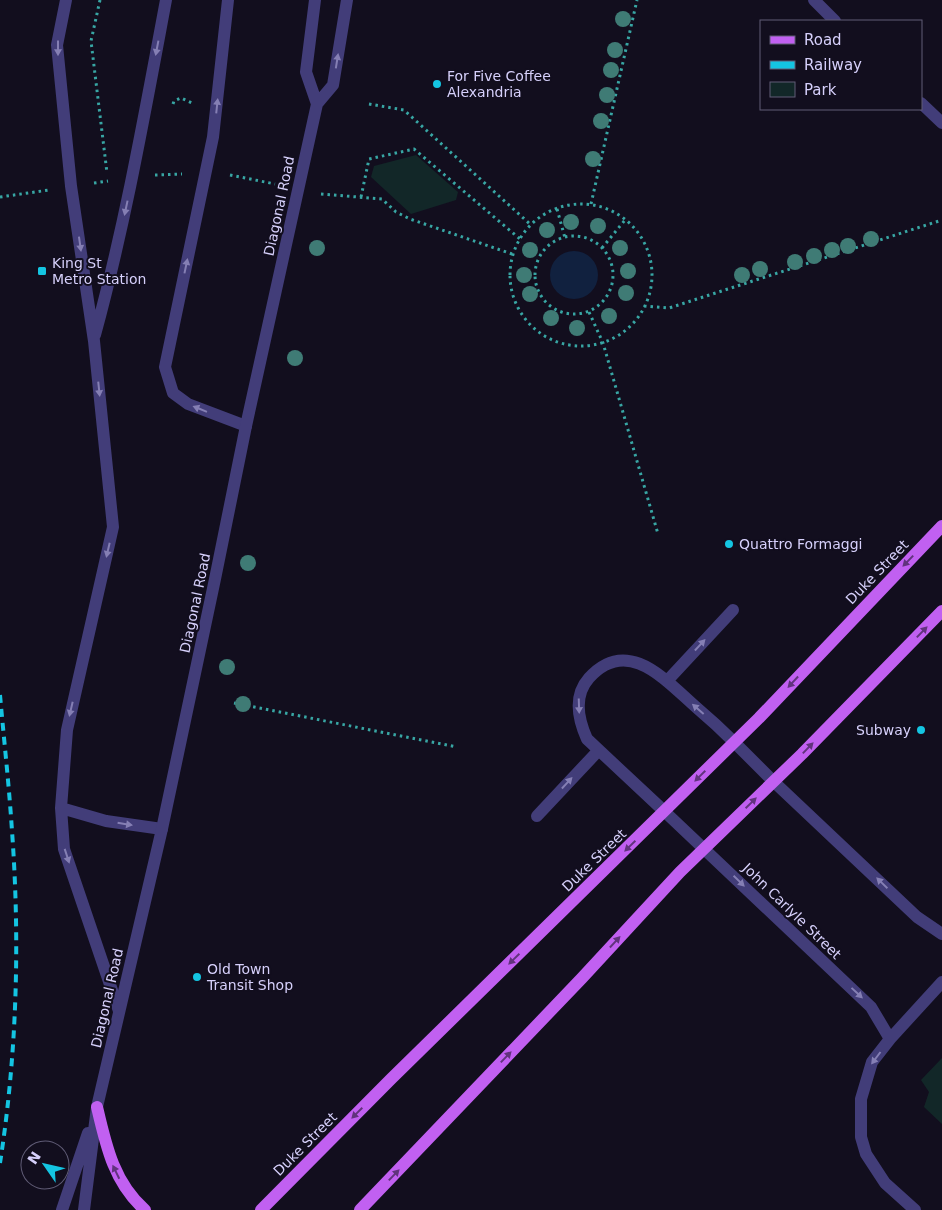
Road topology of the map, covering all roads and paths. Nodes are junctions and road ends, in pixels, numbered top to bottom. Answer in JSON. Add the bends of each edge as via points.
{"nodes":[{"id":1,"x":66,"y":0,"type":"edge"},
{"id":2,"x":100,"y":0,"type":"edge"},
{"id":3,"x":166,"y":0,"type":"edge"},
{"id":4,"x":228,"y":0,"type":"edge"},
{"id":5,"x":315,"y":0,"type":"edge"},
{"id":6,"x":346,"y":0,"type":"edge"},
{"id":7,"x":638,"y":0,"type":"edge"},
{"id":8,"x":814,"y":0,"type":"edge"},
{"id":9,"x":834,"y":20,"type":"edge"},
{"id":10,"x":317,"y":104,"type":"junction"},
{"id":11,"x":369,"y":104,"type":"dead end"},
{"id":12,"x":922,"y":104,"type":"edge"},
{"id":13,"x":172,"y":105,"type":"dead end"},
{"id":14,"x":194,"y":108,"type":"dead end"},
{"id":15,"x":942,"y":123,"type":"edge"},
{"id":16,"x":158,"y":167,"type":"dead end"},
{"id":17,"x":174,"y":174,"type":"dead end"},
{"id":18,"x":221,"y":174,"type":"dead end"},
{"id":19,"x":108,"y":181,"type":"dead end"},
{"id":20,"x":278,"y":185,"type":"dead end"},
{"id":21,"x":49,"y":190,"type":"dead end"},
{"id":22,"x":321,"y":194,"type":"dead end"},
{"id":23,"x":0,"y":197,"type":"edge"},
{"id":24,"x":361,"y":197,"type":"junction"},
{"id":25,"x":591,"y":204,"type":"junction"},
{"id":26,"x":557,"y":209,"type":"junction"},
{"id":27,"x":626,"y":220,"type":"junction"},
{"id":28,"x":942,"y":220,"type":"edge"},
{"id":29,"x":531,"y":225,"type":"junction"},
{"id":30,"x":565,"y":238,"type":"junction"},
{"id":31,"x":520,"y":239,"type":"junction"},
{"id":32,"x":602,"y":248,"type":"junction"},
{"id":33,"x":512,"y":254,"type":"junction"},
{"id":34,"x":644,"y":306,"type":"junction"},
{"id":35,"x":589,"y":312,"type":"junction"},
{"id":36,"x":94,"y":341,"type":"junction"},
{"id":37,"x":603,"y":343,"type":"junction"},
{"id":38,"x":246,"y":426,"type":"junction"},
{"id":39,"x":942,"y":526,"type":"edge"},
{"id":40,"x":658,"y":534,"type":"dead end"},
{"id":41,"x":733,"y":610,"type":"dead end"},
{"id":42,"x":942,"y":611,"type":"edge"},
{"id":43,"x":667,"y":681,"type":"junction"},
{"id":44,"x":234,"y":702,"type":"dead end"},
{"id":45,"x":734,"y":742,"type":"junction"},
{"id":46,"x":457,"y":747,"type":"dead end"},
{"id":47,"x":598,"y":751,"type":"junction"},
{"id":48,"x":773,"y":781,"type":"junction"},
{"id":49,"x":61,"y":808,"type":"junction"},
{"id":50,"x":664,"y":811,"type":"junction"},
{"id":51,"x":537,"y":816,"type":"dead end"},
{"id":52,"x":162,"y":829,"type":"junction"},
{"id":53,"x":703,"y":848,"type":"junction"},
{"id":54,"x":942,"y":934,"type":"edge"},
{"id":55,"x":942,"y":982,"type":"edge"},
{"id":56,"x":119,"y":1011,"type":"junction"},
{"id":57,"x":890,"y":1039,"type":"junction"},
{"id":58,"x":97,"y":1107,"type":"junction"},
{"id":59,"x":62,"y":1210,"type":"edge"},
{"id":60,"x":84,"y":1210,"type":"edge"},
{"id":61,"x":145,"y":1210,"type":"edge"},
{"id":62,"x":261,"y":1210,"type":"edge"},
{"id":63,"x":360,"y":1210,"type":"edge"},
{"id":64,"x":915,"y":1210,"type":"edge"}],
"edges":[{"from":1,"to":36,"type":"street","one_way":true,"via":[[56,45],[71,186]]},
{"from":2,"to":19,"type":"path","via":[[92,41]]},
{"from":3,"to":36,"type":"street","one_way":true,"via":[[133,177]]},
{"from":38,"to":4,"type":"street","one_way":true,"via":[[188,404],[173,392],[165,367],[213,137]]},
{"from":5,"to":10,"type":"street","via":[[306,72]]},
{"from":10,"to":6,"type":"street","name":"Diagonal Road","one_way":true,"via":[[332,85]]},
{"from":7,"to":25,"type":"path"},
{"from":8,"to":9,"type":"street"},
{"from":10,"to":38,"type":"street","name":"Diagonal Road"},
{"from":11,"to":29,"type":"path","via":[[404,110]]},
{"from":12,"to":15,"type":"street"},
{"from":13,"to":14,"type":"path","via":[[181,98],[190,101]]},
{"from":16,"to":17,"type":"path","via":[[158,175]]},
{"from":18,"to":20,"type":"path"},
{"from":21,"to":23,"type":"path"},
{"from":22,"to":24,"type":"path"},
{"from":24,"to":31,"type":"path","via":[[369,159],[414,149]]},
{"from":24,"to":33,"type":"path","via":[[382,199],[410,219]]},
{"from":25,"to":26,"type":"path"},
{"from":25,"to":27,"type":"path"},
{"from":26,"to":29,"type":"path"},
{"from":26,"to":30,"type":"path"},
{"from":27,"to":32,"type":"path"},
{"from":27,"to":34,"type":"path","via":[[648,250],[652,269],[651,288]]},
{"from":28,"to":34,"type":"path","via":[[669,308]]},
{"from":29,"to":31,"type":"path"},
{"from":30,"to":32,"type":"path","via":[[588,238]]},
{"from":30,"to":35,"type":"path","via":[[550,244],[542,254],[535,277],[538,290],[553,309],[577,315]]},
{"from":31,"to":33,"type":"path"},
{"from":32,"to":35,"type":"path","via":[[613,268],[613,282],[609,294]]},
{"from":33,"to":37,"type":"path","via":[[510,289],[525,320],[537,332],[568,346]]},
{"from":34,"to":37,"type":"path","via":[[620,335]]},
{"from":35,"to":37,"type":"path"},
{"from":36,"to":49,"type":"street","one_way":true,"via":[[113,528],[66,730]]},
{"from":37,"to":40,"type":"path"},
{"from":38,"to":52,"type":"street","name":"Diagonal Road"},
{"from":39,"to":45,"type":"main road","name":"Duke Street","one_way":true},
{"from":43,"to":41,"type":"street","one_way":true},
{"from":48,"to":42,"type":"main road","one_way":true},
{"from":45,"to":43,"type":"street","name":"John Carlyle Street","one_way":true},
{"from":43,"to":47,"type":"street","name":"John Carlyle Street","one_way":true,"via":[[639,662],[610,662],[598,668],[584,683],[578,699],[580,723],[587,739]]},
{"from":44,"to":46,"type":"path"},
{"from":45,"to":48,"type":"street"},
{"from":45,"to":50,"type":"main road","name":"Duke Street","one_way":true},
{"from":47,"to":50,"type":"street","name":"John Carlyle Street"},
{"from":51,"to":47,"type":"street","one_way":true},
{"from":53,"to":48,"type":"main road","one_way":true},
{"from":54,"to":48,"type":"street","one_way":true,"via":[[917,917]]},
{"from":49,"to":52,"type":"street","one_way":true,"via":[[106,821]]},
{"from":49,"to":56,"type":"street","one_way":true,"via":[[64,849]]},
{"from":50,"to":53,"type":"street","name":"John Carlyle Street"},
{"from":50,"to":62,"type":"main road","name":"Duke Street","one_way":true},
{"from":52,"to":56,"type":"street","name":"Diagonal Road"},
{"from":53,"to":57,"type":"street","name":"John Carlyle Street","one_way":true,"via":[[871,1006]]},
{"from":63,"to":53,"type":"main road","one_way":true},
{"from":55,"to":57,"type":"street"},
{"from":56,"to":58,"type":"street","name":"Diagonal Road"},
{"from":57,"to":64,"type":"street","one_way":true,"via":[[872,1062],[865,1080],[860,1099],[861,1137],[866,1154],[885,1182]]},
{"from":58,"to":59,"type":"street","name":"Diagonal Road"},
{"from":58,"to":60,"type":"street","name":"Diagonal Road"},
{"from":61,"to":58,"type":"main road","one_way":true,"via":[[122,1184],[111,1161]]}]}
